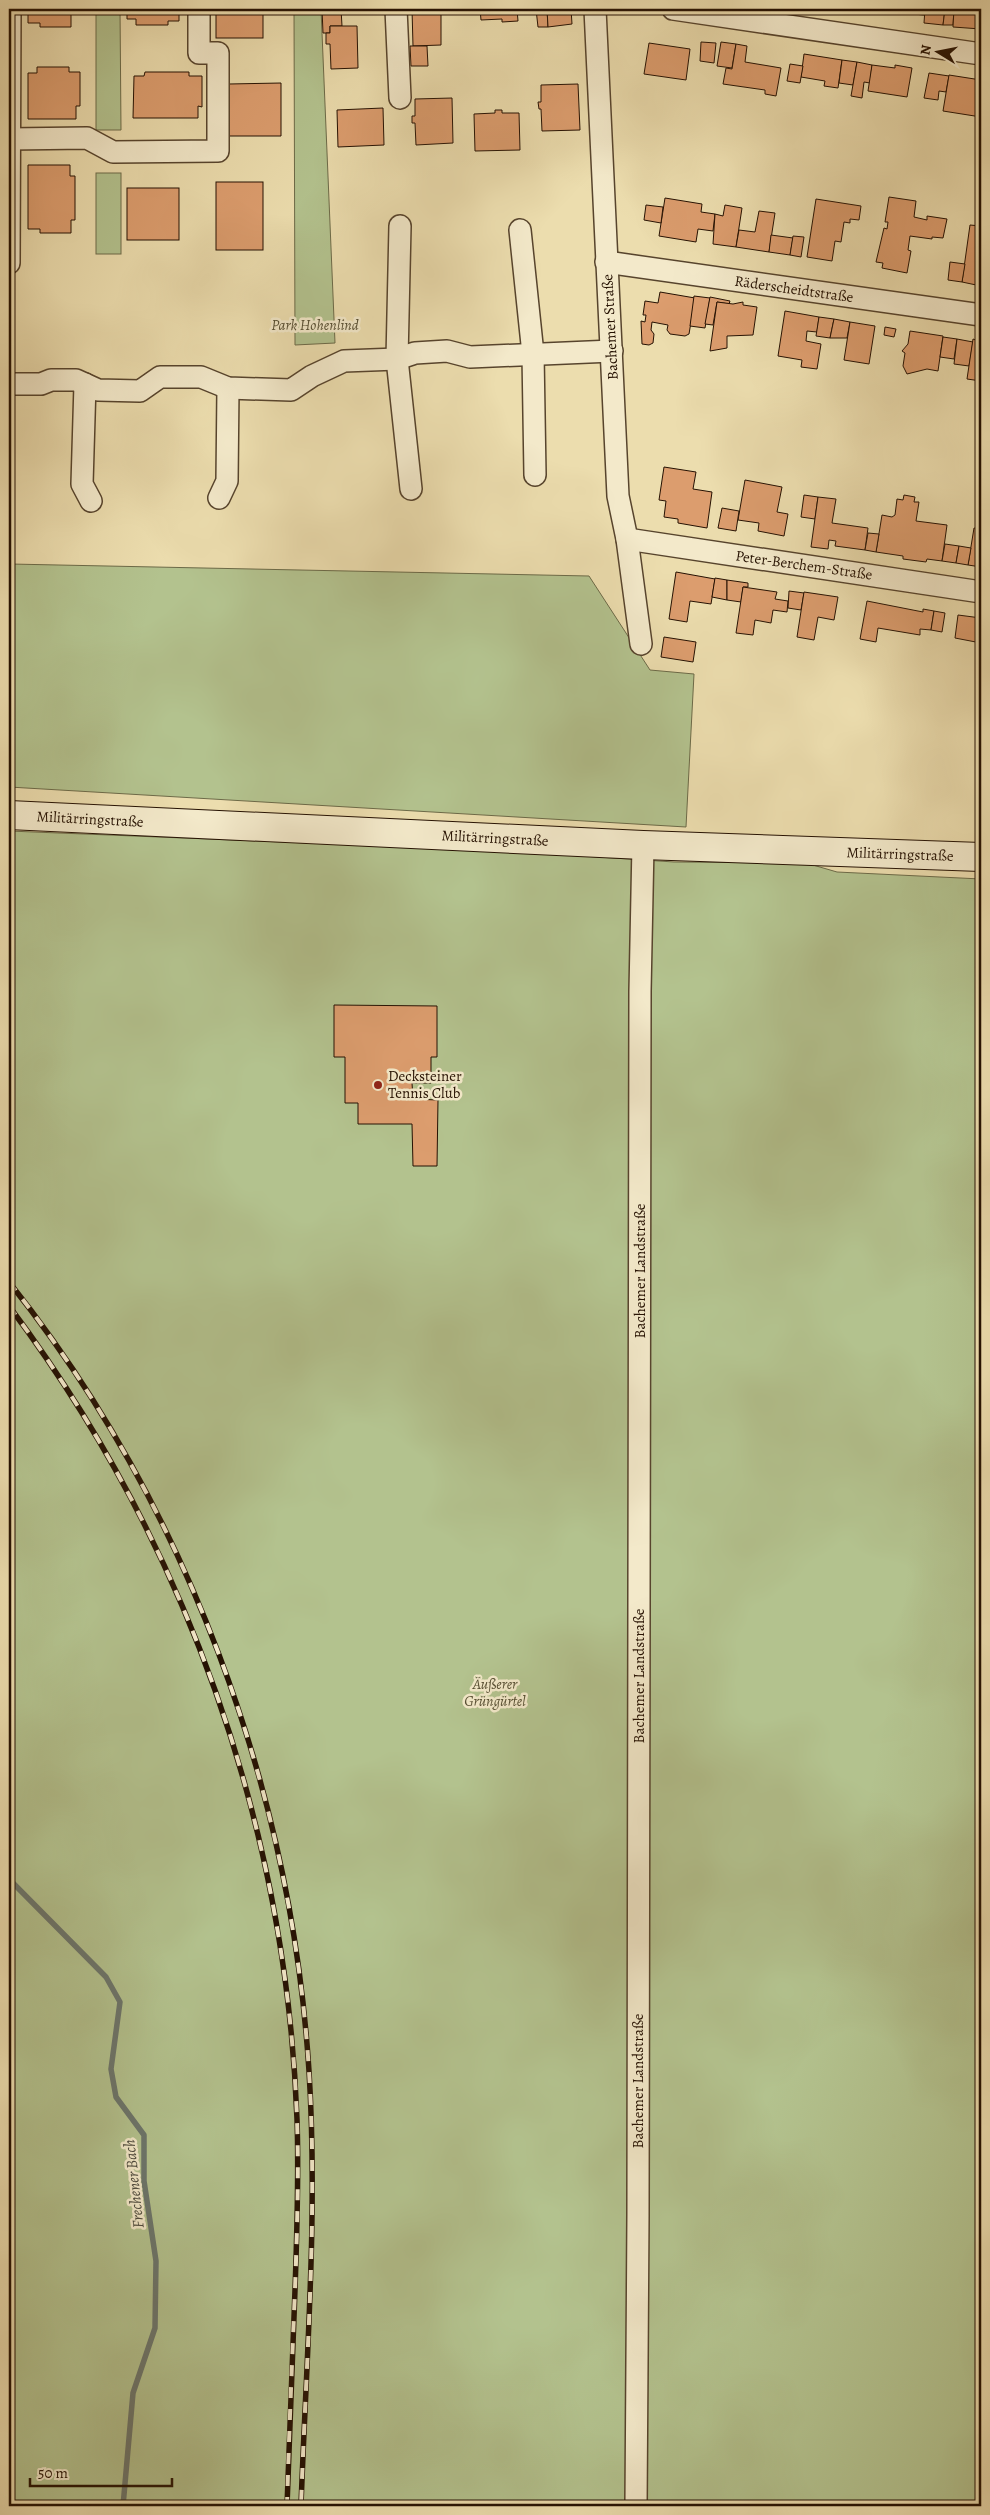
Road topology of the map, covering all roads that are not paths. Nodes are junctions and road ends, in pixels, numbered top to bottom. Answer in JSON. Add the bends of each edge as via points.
{"nodes":[{"id":1,"x":10,"y":9,"type":"edge"},
{"id":2,"x":199,"y":9,"type":"edge"},
{"id":3,"x":396,"y":9,"type":"edge"},
{"id":4,"x":595,"y":9,"type":"edge"},
{"id":5,"x":674,"y":9,"type":"edge"},
{"id":6,"x":981,"y":54,"type":"edge"},
{"id":7,"x":400,"y":98,"type":"dead end"},
{"id":8,"x":10,"y":139,"type":"edge"},
{"id":9,"x":9,"y":174,"type":"edge"},
{"id":10,"x":400,"y":226,"type":"dead end"},
{"id":11,"x":520,"y":230,"type":"dead end"},
{"id":12,"x":606,"y":262,"type":"junction"},
{"id":13,"x":9,"y":263,"type":"edge"},
{"id":14,"x":981,"y":314,"type":"edge"},
{"id":15,"x":612,"y":351,"type":"junction"},
{"id":16,"x":533,"y":354,"type":"junction"},
{"id":17,"x":397,"y":359,"type":"junction"},
{"id":18,"x":9,"y":384,"type":"edge"},
{"id":19,"x":85,"y":384,"type":"junction"},
{"id":20,"x":228,"y":388,"type":"junction"},
{"id":21,"x":535,"y":475,"type":"dead end"},
{"id":22,"x":411,"y":489,"type":"dead end"},
{"id":23,"x":219,"y":498,"type":"dead end"},
{"id":24,"x":91,"y":501,"type":"dead end"},
{"id":25,"x":627,"y":539,"type":"junction"},
{"id":26,"x":981,"y":592,"type":"edge"},
{"id":27,"x":641,"y":644,"type":"dead end"},
{"id":28,"x":9,"y":815,"type":"edge"},
{"id":29,"x":643,"y":845,"type":"junction"},
{"id":30,"x":981,"y":857,"type":"edge"},
{"id":31,"x":636,"y":2506,"type":"edge"}],
"edges":[{"from":1,"to":8,"type":"street"},
{"from":2,"to":8,"type":"street","via":[[199,53],[218,53],[218,151],[113,152],[87,138]]},
{"from":3,"to":7,"type":"street"},
{"from":4,"to":12,"type":"street","name":"Bachemer Straße"},
{"from":5,"to":6,"type":"street"},
{"from":8,"to":9,"type":"street"},
{"from":9,"to":13,"type":"street"},
{"from":10,"to":17,"type":"street"},
{"from":11,"to":16,"type":"street"},
{"from":12,"to":14,"type":"street","name":"Räderscheidtstraße"},
{"from":12,"to":15,"type":"street","name":"Bachemer Straße"},
{"from":15,"to":16,"type":"street"},
{"from":15,"to":25,"type":"street","name":"Bachemer Straße","via":[[618,496]]},
{"from":16,"to":17,"type":"street","via":[[470,358],[447,351],[415,352]]},
{"from":16,"to":21,"type":"street"},
{"from":17,"to":20,"type":"street","via":[[344,361],[291,390]]},
{"from":17,"to":22,"type":"street"},
{"from":18,"to":19,"type":"street","via":[[42,384],[51,380],[76,380]]},
{"from":19,"to":20,"type":"street","via":[[98,390],[140,391],[160,377],[200,377]]},
{"from":19,"to":24,"type":"street","via":[[82,484]]},
{"from":20,"to":23,"type":"street","via":[[227,481]]},
{"from":25,"to":26,"type":"street","name":"Peter-Berchem-Straße"},
{"from":25,"to":27,"type":"street","name":"Bachemer Straße"},
{"from":28,"to":29,"type":"main road","name":"Militärringstraße"},
{"from":29,"to":30,"type":"main road","name":"Militärringstraße"},
{"from":29,"to":31,"type":"street","name":"Bachemer Landstraße"}]}
